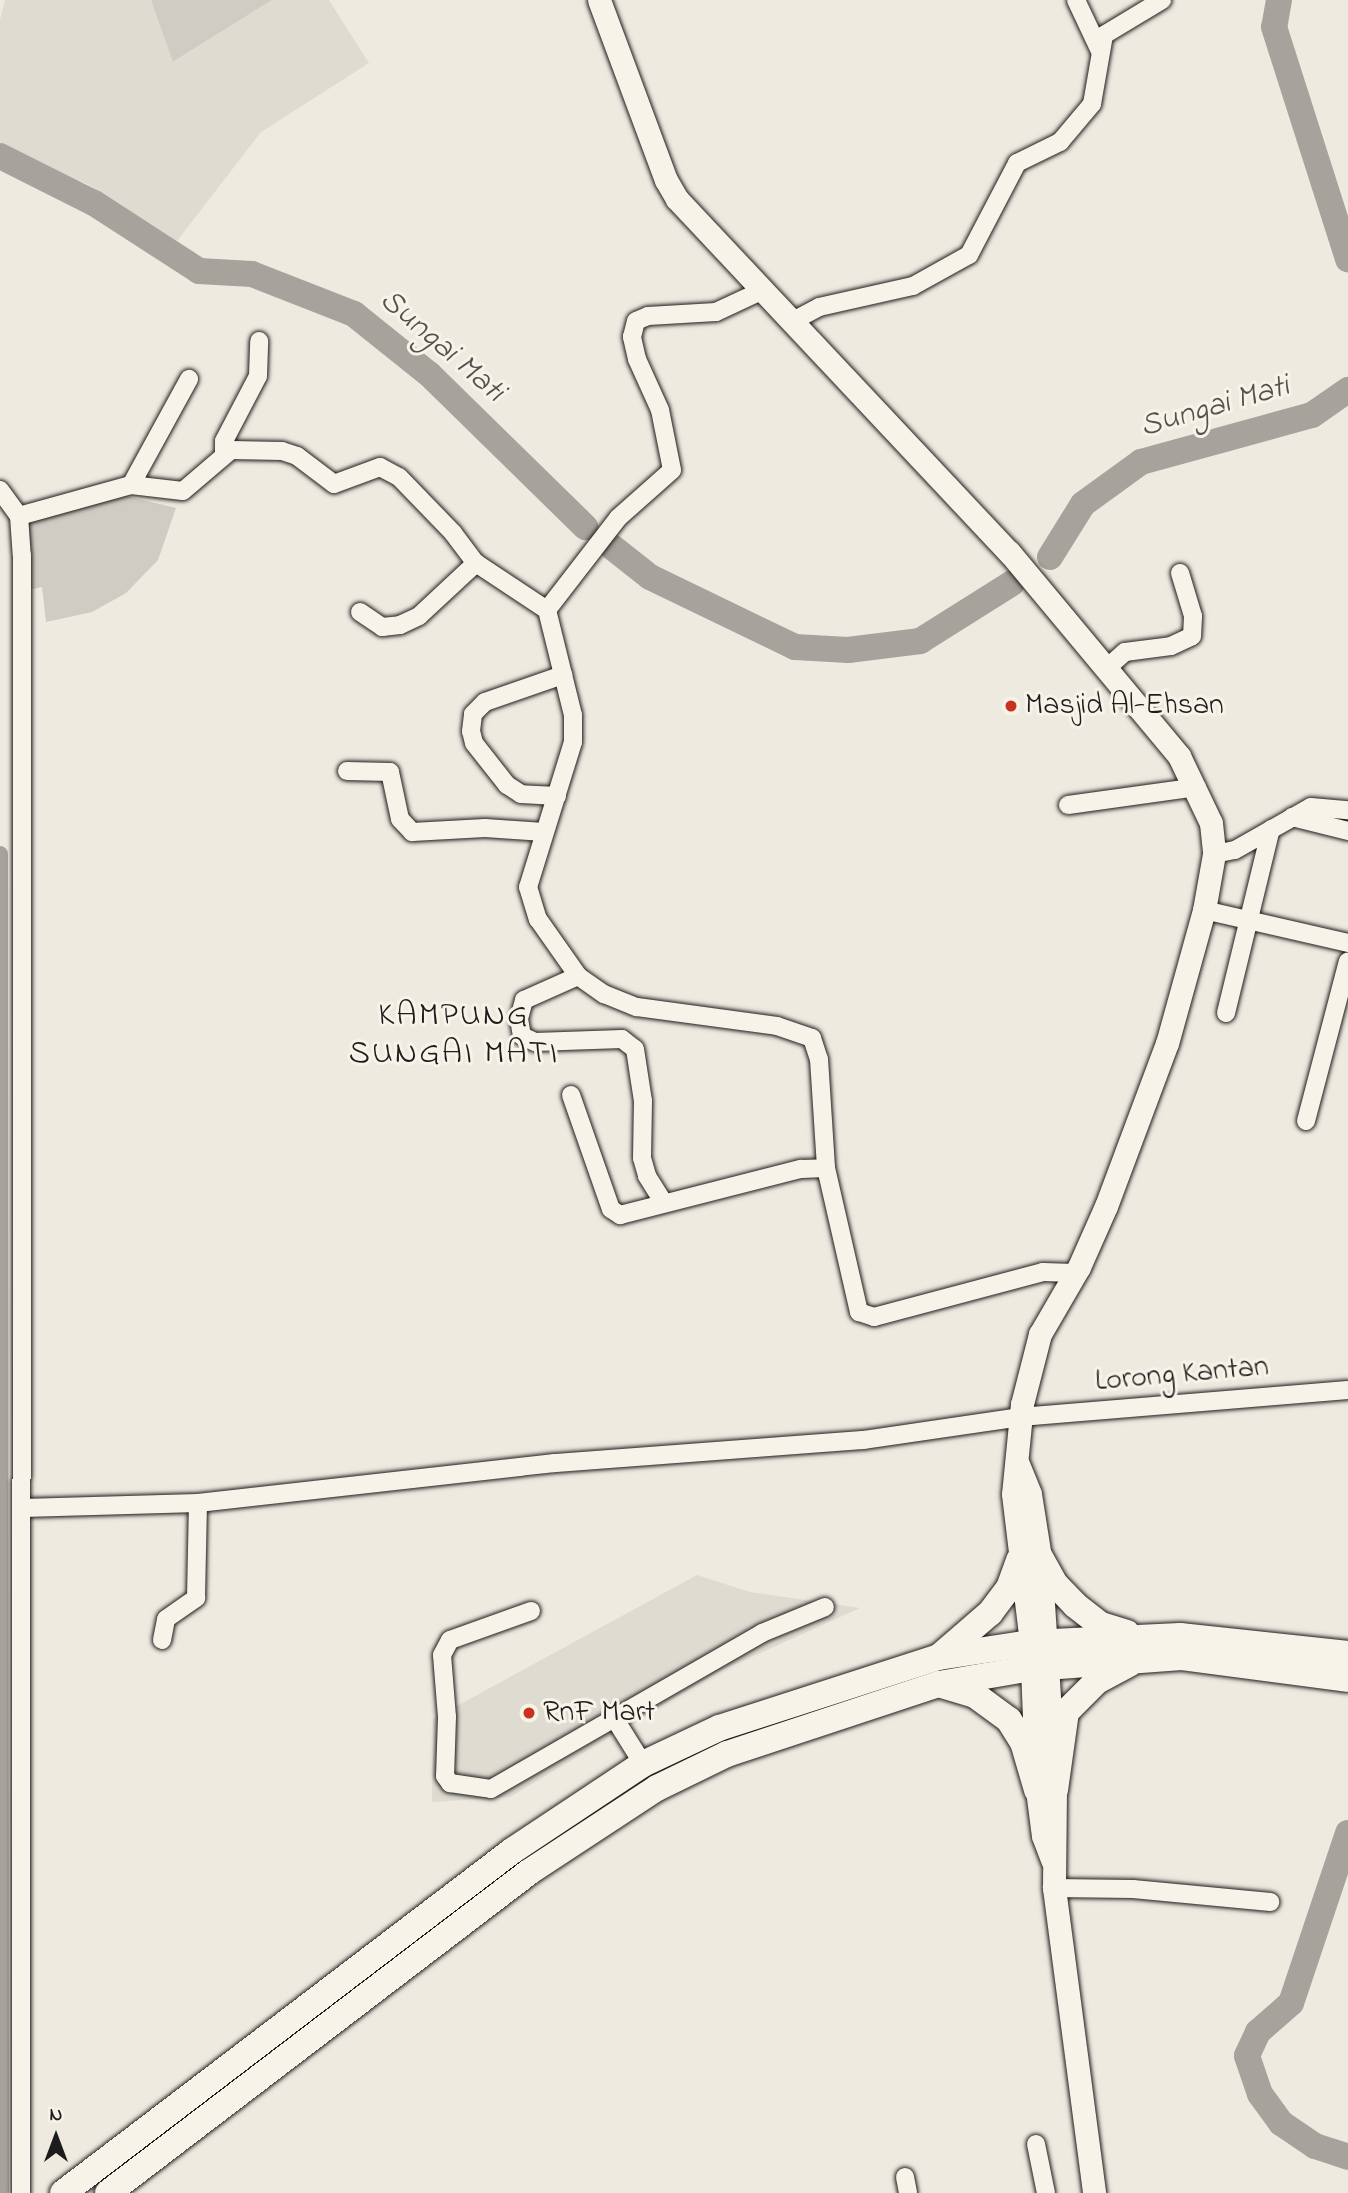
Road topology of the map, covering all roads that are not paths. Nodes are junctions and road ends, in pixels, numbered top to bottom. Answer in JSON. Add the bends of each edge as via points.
{"nodes":[{"id":1,"x":599,"y":0,"type":"edge"},
{"id":2,"x":1076,"y":0,"type":"edge"},
{"id":3,"x":1162,"y":0,"type":"edge"},
{"id":4,"x":1100,"y":51,"type":"junction"},
{"id":5,"x":761,"y":291,"type":"junction"},
{"id":6,"x":793,"y":321,"type":"junction"},
{"id":7,"x":259,"y":341,"type":"dead end"},
{"id":8,"x":189,"y":379,"type":"dead end"},
{"id":9,"x":224,"y":455,"type":"junction"},
{"id":10,"x":131,"y":485,"type":"junction"},
{"id":11,"x":0,"y":490,"type":"edge"},
{"id":12,"x":19,"y":516,"type":"junction"},
{"id":13,"x":476,"y":564,"type":"junction"},
{"id":14,"x":1180,"y":573,"type":"dead end"},
{"id":15,"x":547,"y":610,"type":"junction"},
{"id":16,"x":360,"y":612,"type":"dead end"},
{"id":17,"x":1107,"y":668,"type":"junction"},
{"id":18,"x":563,"y":675,"type":"junction"},
{"id":19,"x":347,"y":771,"type":"dead end"},
{"id":20,"x":1198,"y":787,"type":"junction"},
{"id":21,"x":557,"y":796,"type":"junction"},
{"id":22,"x":1068,"y":805,"type":"dead end"},
{"id":23,"x":1348,"y":810,"type":"edge"},
{"id":24,"x":1292,"y":817,"type":"junction"},
{"id":25,"x":1271,"y":829,"type":"junction"},
{"id":26,"x":1348,"y":831,"type":"edge"},
{"id":27,"x":544,"y":832,"type":"junction"},
{"id":28,"x":1214,"y":854,"type":"junction"},
{"id":29,"x":1204,"y":910,"type":"junction"},
{"id":30,"x":1250,"y":918,"type":"junction"},
{"id":31,"x":1348,"y":943,"type":"edge"},
{"id":32,"x":1348,"y":961,"type":"edge"},
{"id":33,"x":578,"y":976,"type":"junction"},
{"id":34,"x":1227,"y":1013,"type":"dead end"},
{"id":35,"x":571,"y":1095,"type":"dead end"},
{"id":36,"x":1306,"y":1121,"type":"dead end"},
{"id":37,"x":826,"y":1168,"type":"junction"},
{"id":38,"x":664,"y":1203,"type":"junction"},
{"id":39,"x":1075,"y":1273,"type":"junction"},
{"id":40,"x":1348,"y":1390,"type":"edge"},
{"id":41,"x":1020,"y":1417,"type":"junction"},
{"id":42,"x":198,"y":1503,"type":"junction"},
{"id":43,"x":23,"y":1508,"type":"junction"},
{"id":44,"x":1029,"y":1558,"type":"junction"},
{"id":45,"x":825,"y":1607,"type":"dead end"},
{"id":46,"x":531,"y":1611,"type":"dead end"},
{"id":47,"x":162,"y":1640,"type":"dead end"},
{"id":48,"x":1138,"y":1647,"type":"junction"},
{"id":49,"x":1348,"y":1654,"type":"edge"},
{"id":50,"x":1040,"y":1655,"type":"junction"},
{"id":51,"x":939,"y":1657,"type":"junction"},
{"id":52,"x":1348,"y":1679,"type":"edge"},
{"id":53,"x":939,"y":1684,"type":"junction"},
{"id":54,"x":613,"y":1716,"type":"junction"},
{"id":55,"x":643,"y":1764,"type":"junction"},
{"id":56,"x":1046,"y":1790,"type":"junction"},
{"id":57,"x":1054,"y":1888,"type":"junction"},
{"id":58,"x":1270,"y":1902,"type":"dead end"},
{"id":59,"x":1036,"y":2144,"type":"dead end"},
{"id":60,"x":22,"y":2193,"type":"edge"},
{"id":61,"x":63,"y":2193,"type":"edge"},
{"id":62,"x":108,"y":2193,"type":"edge"},
{"id":63,"x":1046,"y":2193,"type":"edge"},
{"id":64,"x":1094,"y":2193,"type":"edge"}],
"edges":[{"from":1,"to":5,"type":"main road","via":[[666,180],[689,213]]},
{"from":2,"to":4,"type":"street"},
{"from":3,"to":4,"type":"street","via":[[1112,28],[1104,35]]},
{"from":4,"to":6,"type":"street","via":[[1092,104],[1059,142],[1017,163],[969,255],[913,286],[819,307]]},
{"from":5,"to":6,"type":"main road"},
{"from":5,"to":15,"type":"street","via":[[716,312],[648,316],[636,321],[632,337],[637,359],[660,410],[672,470],[618,517]]},
{"from":6,"to":17,"type":"main road","via":[[1000,541]]},
{"from":7,"to":9,"type":"street","via":[[258,376],[224,441]]},
{"from":8,"to":10,"type":"street"},
{"from":9,"to":10,"type":"street","via":[[183,491]]},
{"from":9,"to":13,"type":"street","via":[[232,450],[282,451],[297,456],[334,484],[369,469],[390,471],[453,533]]},
{"from":10,"to":12,"type":"street"},
{"from":11,"to":12,"type":"street"},
{"from":12,"to":43,"type":"street"},
{"from":13,"to":15,"type":"street"},
{"from":13,"to":16,"type":"street","via":[[419,615],[400,625],[382,627]]},
{"from":14,"to":17,"type":"street","via":[[1193,616],[1192,636],[1171,646],[1125,652]]},
{"from":15,"to":18,"type":"street"},
{"from":17,"to":20,"type":"main road","via":[[1179,756]]},
{"from":18,"to":21,"type":"street","via":[[573,742]]},
{"from":18,"to":21,"type":"street","via":[[485,702],[473,714],[471,731],[474,743],[507,785],[521,794]]},
{"from":19,"to":27,"type":"street","via":[[390,772],[400,819],[412,832],[485,828]]},
{"from":20,"to":22,"type":"street"},
{"from":20,"to":28,"type":"main road","via":[[1211,823]]},
{"from":21,"to":27,"type":"street"},
{"from":23,"to":24,"type":"street","via":[[1311,807]]},
{"from":24,"to":25,"type":"street"},
{"from":24,"to":26,"type":"street"},
{"from":25,"to":28,"type":"street","via":[[1235,850]]},
{"from":25,"to":30,"type":"street"},
{"from":27,"to":33,"type":"street","via":[[529,877],[530,897],[538,919]]},
{"from":28,"to":29,"type":"main road"},
{"from":29,"to":30,"type":"street"},
{"from":29,"to":39,"type":"main road","via":[[1167,1043],[1106,1206]]},
{"from":30,"to":31,"type":"street"},
{"from":30,"to":34,"type":"street"},
{"from":32,"to":36,"type":"street"},
{"from":33,"to":37,"type":"street","via":[[604,994],[662,1013],[806,1033],[819,1059]]},
{"from":33,"to":38,"type":"street","via":[[524,1000],[519,1019],[522,1036],[535,1042],[622,1038],[635,1049],[643,1101],[642,1158]]},
{"from":35,"to":38,"type":"street","via":[[614,1213],[626,1216]]},
{"from":37,"to":38,"type":"street","via":[[801,1169]]},
{"from":37,"to":39,"type":"street","via":[[855,1306],[866,1316],[1044,1272]]},
{"from":39,"to":41,"type":"main road","via":[[1040,1335]]},
{"from":40,"to":41,"type":"street","name":"Lorong Kantan"},
{"from":41,"to":42,"type":"street","name":"Lorong Kantan","via":[[863,1440],[555,1463]]},
{"from":41,"to":44,"type":"main road","via":[[1013,1494]]},
{"from":42,"to":43,"type":"street","name":"Lorong Kantan"},
{"from":42,"to":47,"type":"street","via":[[196,1598],[166,1619]]},
{"from":43,"to":60,"type":"street"},
{"from":44,"to":48,"type":"highway","via":[[1075,1605]]},
{"from":44,"to":50,"type":"main road"},
{"from":44,"to":51,"type":"highway","via":[[990,1613]]},
{"from":45,"to":54,"type":"street","via":[[762,1633]]},
{"from":46,"to":54,"type":"street","via":[[450,1640],[442,1655],[445,1776],[450,1783],[491,1789]]},
{"from":48,"to":49,"type":"highway","via":[[1237,1639]]},
{"from":48,"to":50,"type":"highway"},
{"from":48,"to":52,"type":"highway"},
{"from":48,"to":56,"type":"highway","via":[[1066,1712]]},
{"from":50,"to":51,"type":"highway"},
{"from":50,"to":53,"type":"highway"},
{"from":50,"to":56,"type":"main road"},
{"from":51,"to":55,"type":"highway","via":[[759,1714]]},
{"from":53,"to":56,"type":"highway","via":[[975,1695],[1009,1720]]},
{"from":53,"to":62,"type":"highway","via":[[764,1740],[646,1795],[529,1872]]},
{"from":54,"to":55,"type":"street"},
{"from":55,"to":61,"type":"highway","via":[[512,1851]]},
{"from":56,"to":57,"type":"main road","via":[[1043,1836],[1052,1860]]},
{"from":57,"to":58,"type":"street"},
{"from":57,"to":64,"type":"main road"},
{"from":59,"to":63,"type":"street"}]}
